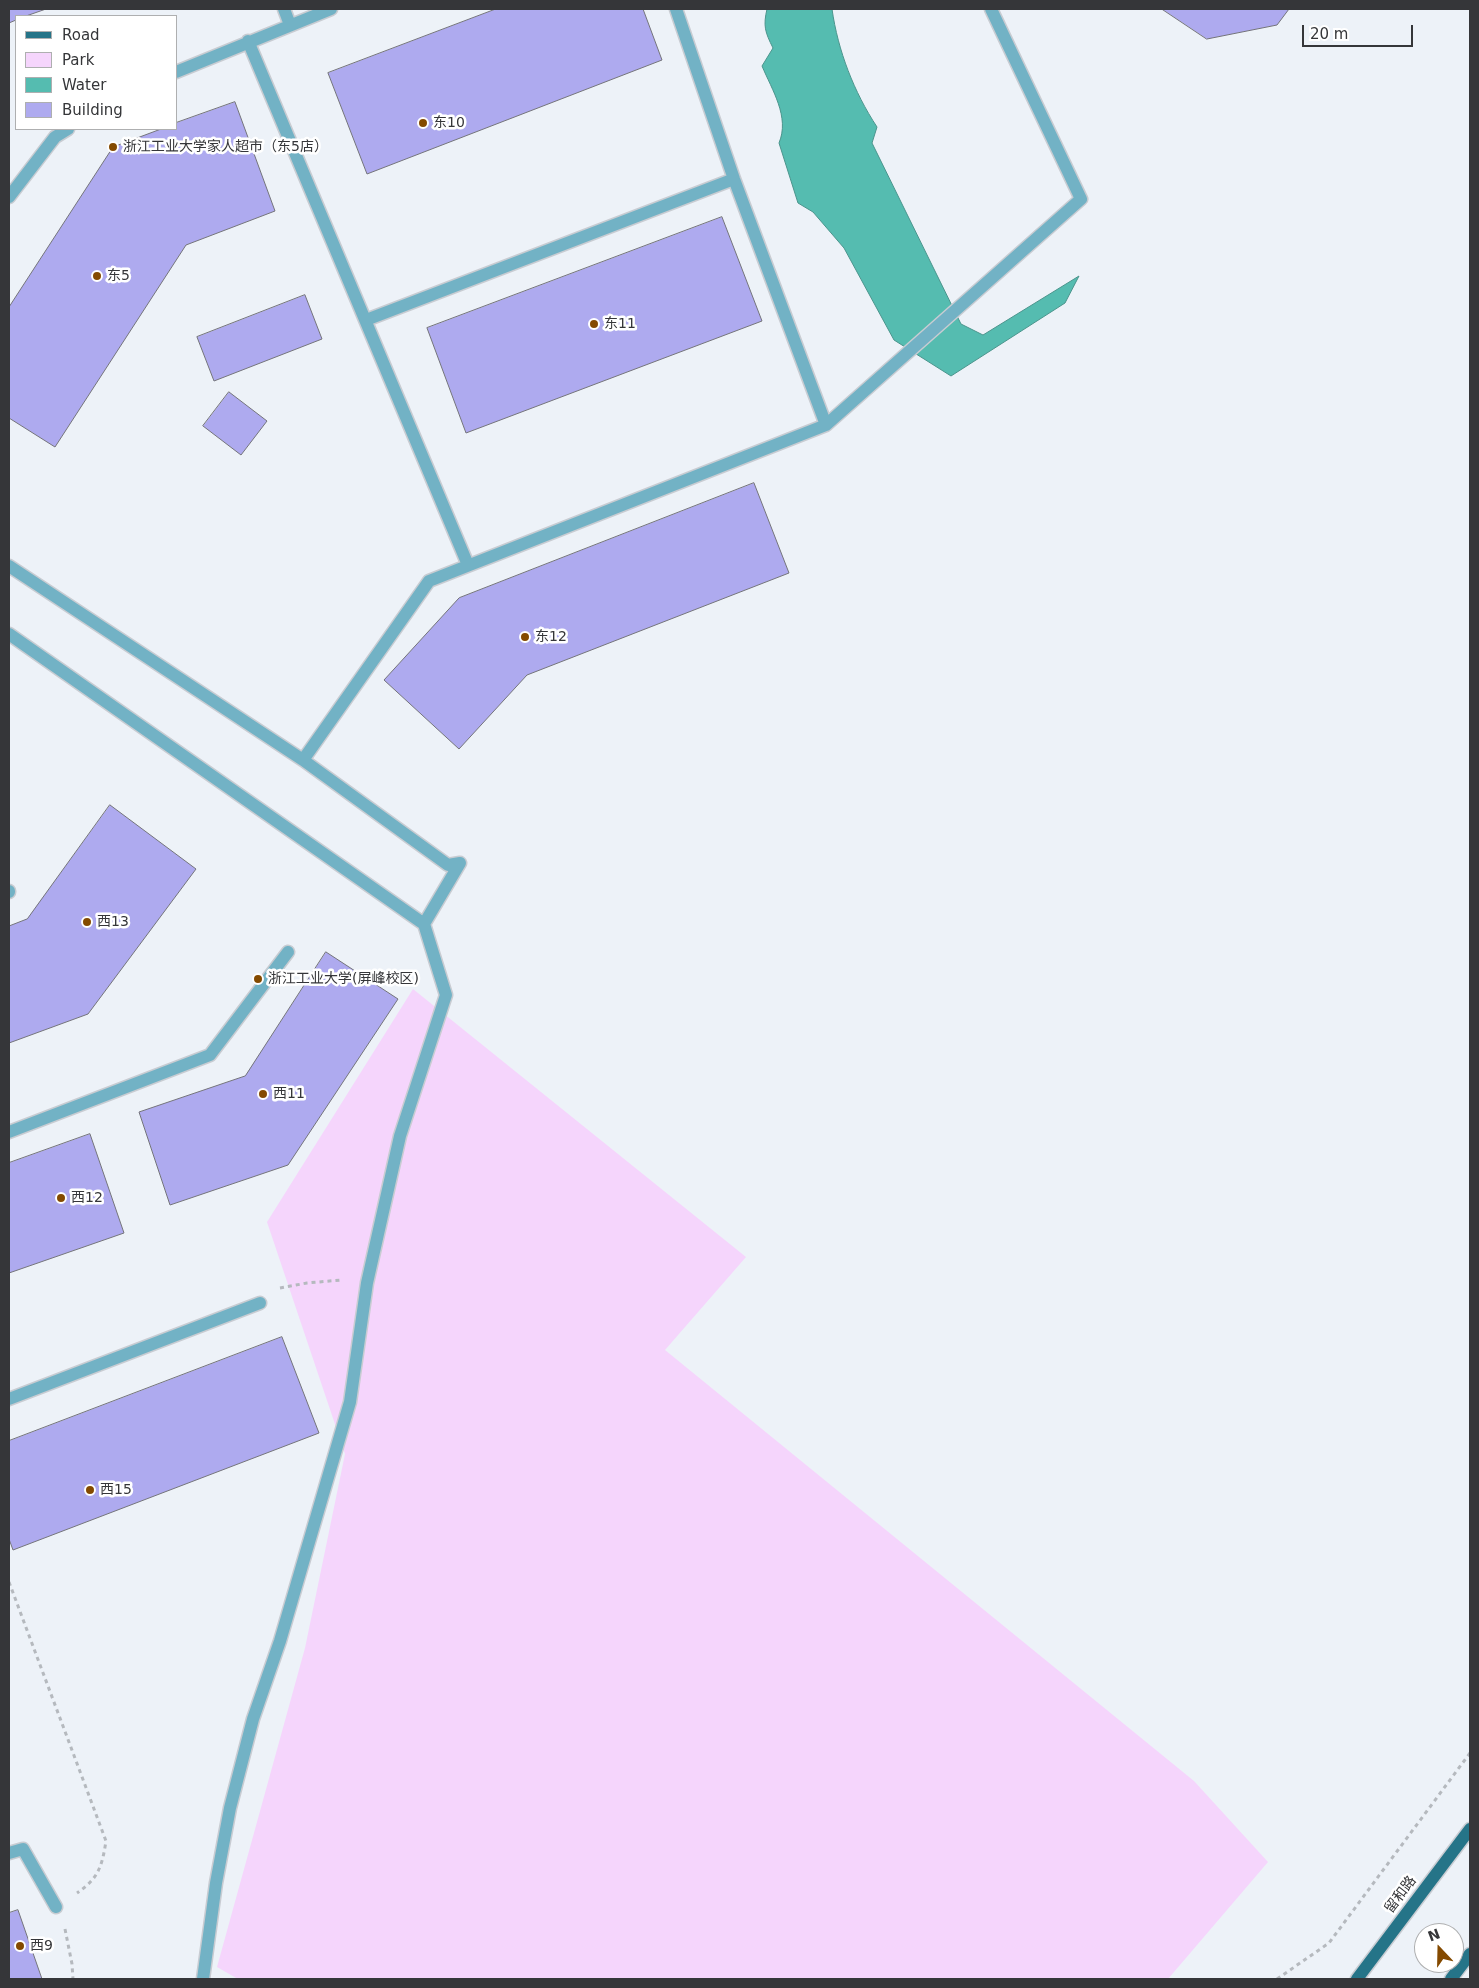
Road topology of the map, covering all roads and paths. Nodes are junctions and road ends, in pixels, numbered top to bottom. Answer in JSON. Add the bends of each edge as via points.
{"nodes":[{"id":1,"x":284,"y":9,"type":"edge"},
{"id":2,"x":331,"y":9,"type":"edge"},
{"id":3,"x":676,"y":9,"type":"edge"},
{"id":4,"x":991,"y":9,"type":"edge"},
{"id":5,"x":290,"y":25,"type":"junction"},
{"id":6,"x":248,"y":42,"type":"junction"},
{"id":7,"x":178,"y":71,"type":"edge"},
{"id":8,"x":66,"y":130,"type":"edge"},
{"id":9,"x":734,"y":179,"type":"junction"},
{"id":10,"x":9,"y":197,"type":"edge"},
{"id":11,"x":366,"y":320,"type":"junction"},
{"id":12,"x":826,"y":425,"type":"junction"},
{"id":13,"x":468,"y":565,"type":"junction"},
{"id":14,"x":9,"y":566,"type":"edge"},
{"id":15,"x":9,"y":634,"type":"edge"},
{"id":16,"x":303,"y":760,"type":"junction"},
{"id":17,"x":424,"y":924,"type":"junction"},
{"id":18,"x":288,"y":952,"type":"dead end"},
{"id":19,"x":9,"y":1132,"type":"edge"},
{"id":20,"x":367,"y":1283,"type":"junction"},
{"id":21,"x":260,"y":1303,"type":"joint"},
{"id":22,"x":9,"y":1399,"type":"edge"},
{"id":23,"x":9,"y":1582,"type":"edge"},
{"id":24,"x":1470,"y":1753,"type":"edge"},
{"id":25,"x":1470,"y":1829,"type":"edge"},
{"id":26,"x":9,"y":1853,"type":"edge"},
{"id":27,"x":56,"y":1907,"type":"junction"},
{"id":28,"x":1470,"y":1954,"type":"edge"},
{"id":29,"x":73,"y":1979,"type":"edge"},
{"id":30,"x":204,"y":1979,"type":"edge"},
{"id":31,"x":1277,"y":1979,"type":"edge"},
{"id":32,"x":1357,"y":1979,"type":"edge"},
{"id":33,"x":1452,"y":1979,"type":"edge"}],
"edges":[{"from":1,"to":5,"type":"lane"},
{"from":2,"to":5,"type":"lane"},
{"from":3,"to":9,"type":"lane"},
{"from":4,"to":12,"type":"lane","via":[[1082,199]]},
{"from":5,"to":6,"type":"lane"},
{"from":6,"to":7,"type":"lane"},
{"from":6,"to":11,"type":"lane"},
{"from":8,"to":10,"type":"lane","via":[[55,137]]},
{"from":9,"to":11,"type":"lane"},
{"from":9,"to":12,"type":"lane"},
{"from":11,"to":13,"type":"lane"},
{"from":12,"to":13,"type":"lane"},
{"from":13,"to":16,"type":"lane","via":[[428,581]]},
{"from":14,"to":16,"type":"lane"},
{"from":15,"to":17,"type":"lane"},
{"from":16,"to":17,"type":"lane","via":[[448,865],[460,863]]},
{"from":17,"to":20,"type":"lane","via":[[446,995],[400,1136]]},
{"from":18,"to":19,"type":"lane","via":[[210,1055]]},
{"from":20,"to":21,"type":"path","via":[[341,1280],[297,1284],[279,1288]]},
{"from":20,"to":30,"type":"lane","via":[[350,1402],[253,1718],[230,1808],[216,1883]]},
{"from":21,"to":22,"type":"lane"},
{"from":23,"to":27,"type":"path","via":[[106,1840],[102,1867],[90,1885]]},
{"from":24,"to":31,"type":"path","via":[[1329,1943]]},
{"from":25,"to":32,"type":"main road","name":"留和路"},
{"from":26,"to":27,"type":"lane","via":[[22,1849]]},
{"from":27,"to":29,"type":"path","via":[[64,1928]]},
{"from":28,"to":33,"type":"main road"}]}
